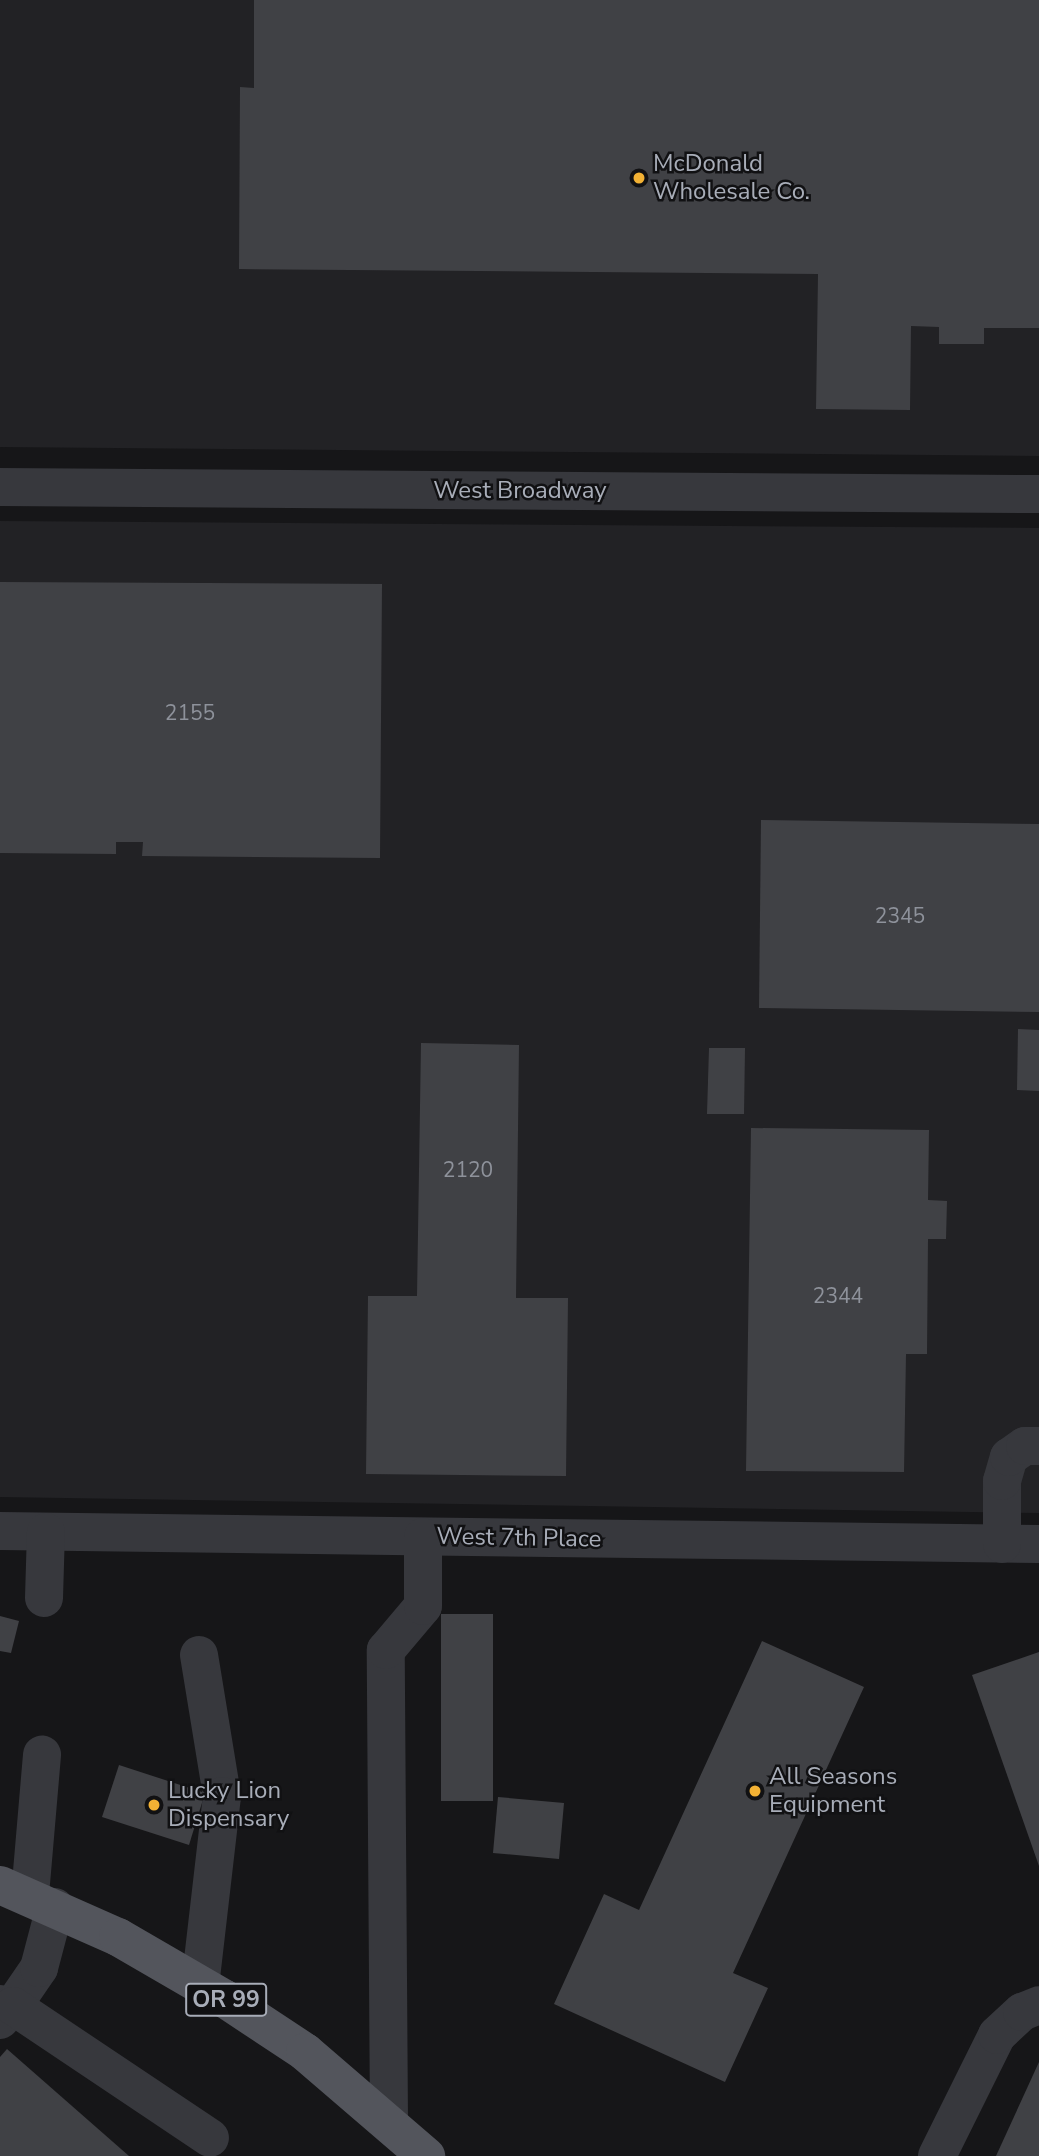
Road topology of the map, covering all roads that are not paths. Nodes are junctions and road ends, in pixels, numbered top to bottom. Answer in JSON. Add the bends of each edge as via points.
{"nodes":[{"id":1,"x":0,"y":486,"type":"edge"},
{"id":2,"x":1039,"y":495,"type":"edge"},
{"id":3,"x":1039,"y":1446,"type":"edge"},
{"id":4,"x":0,"y":1531,"type":"edge"},
{"id":5,"x":46,"y":1532,"type":"junction"},
{"id":6,"x":423,"y":1537,"type":"junction"},
{"id":7,"x":1021,"y":1544,"type":"edge"},
{"id":8,"x":44,"y":1598,"type":"dead end"},
{"id":9,"x":200,"y":1655,"type":"dead end"},
{"id":10,"x":42,"y":1755,"type":"dead end"},
{"id":11,"x":28,"y":1896,"type":"edge"},
{"id":12,"x":200,"y":1985,"type":"junction"},
{"id":13,"x":1039,"y":2005,"type":"edge"},
{"id":14,"x":4,"y":2010,"type":"edge"},
{"id":15,"x":389,"y":2120,"type":"junction"},
{"id":16,"x":210,"y":2138,"type":"dead end"},
{"id":17,"x":426,"y":2156,"type":"edge"},
{"id":18,"x":937,"y":2156,"type":"edge"}],
"edges":[{"from":1,"to":2,"type":"street","name":"West Broadway"},
{"from":3,"to":7,"type":"street","via":[[1025,1446],[1009,1457],[1002,1481]]},
{"from":4,"to":5,"type":"street","name":"West 7th Place"},
{"from":5,"to":6,"type":"street","name":"West 7th Place"},
{"from":5,"to":8,"type":"street"},
{"from":6,"to":7,"type":"street","name":"West 7th Place"},
{"from":6,"to":15,"type":"street","via":[[423,1606],[386,1650]]},
{"from":9,"to":12,"type":"street","via":[[222,1796]]},
{"from":10,"to":11,"type":"street"},
{"from":11,"to":12,"type":"main road","number":"OR 99"},
{"from":11,"to":14,"type":"street","via":[[39,1968]]},
{"from":12,"to":15,"type":"main road","number":"OR 99","via":[[305,2052]]},
{"from":13,"to":18,"type":"street","via":[[1022,2011],[997,2035]]},
{"from":14,"to":16,"type":"street"},
{"from":15,"to":17,"type":"main road","number":"OR 99"}]}
